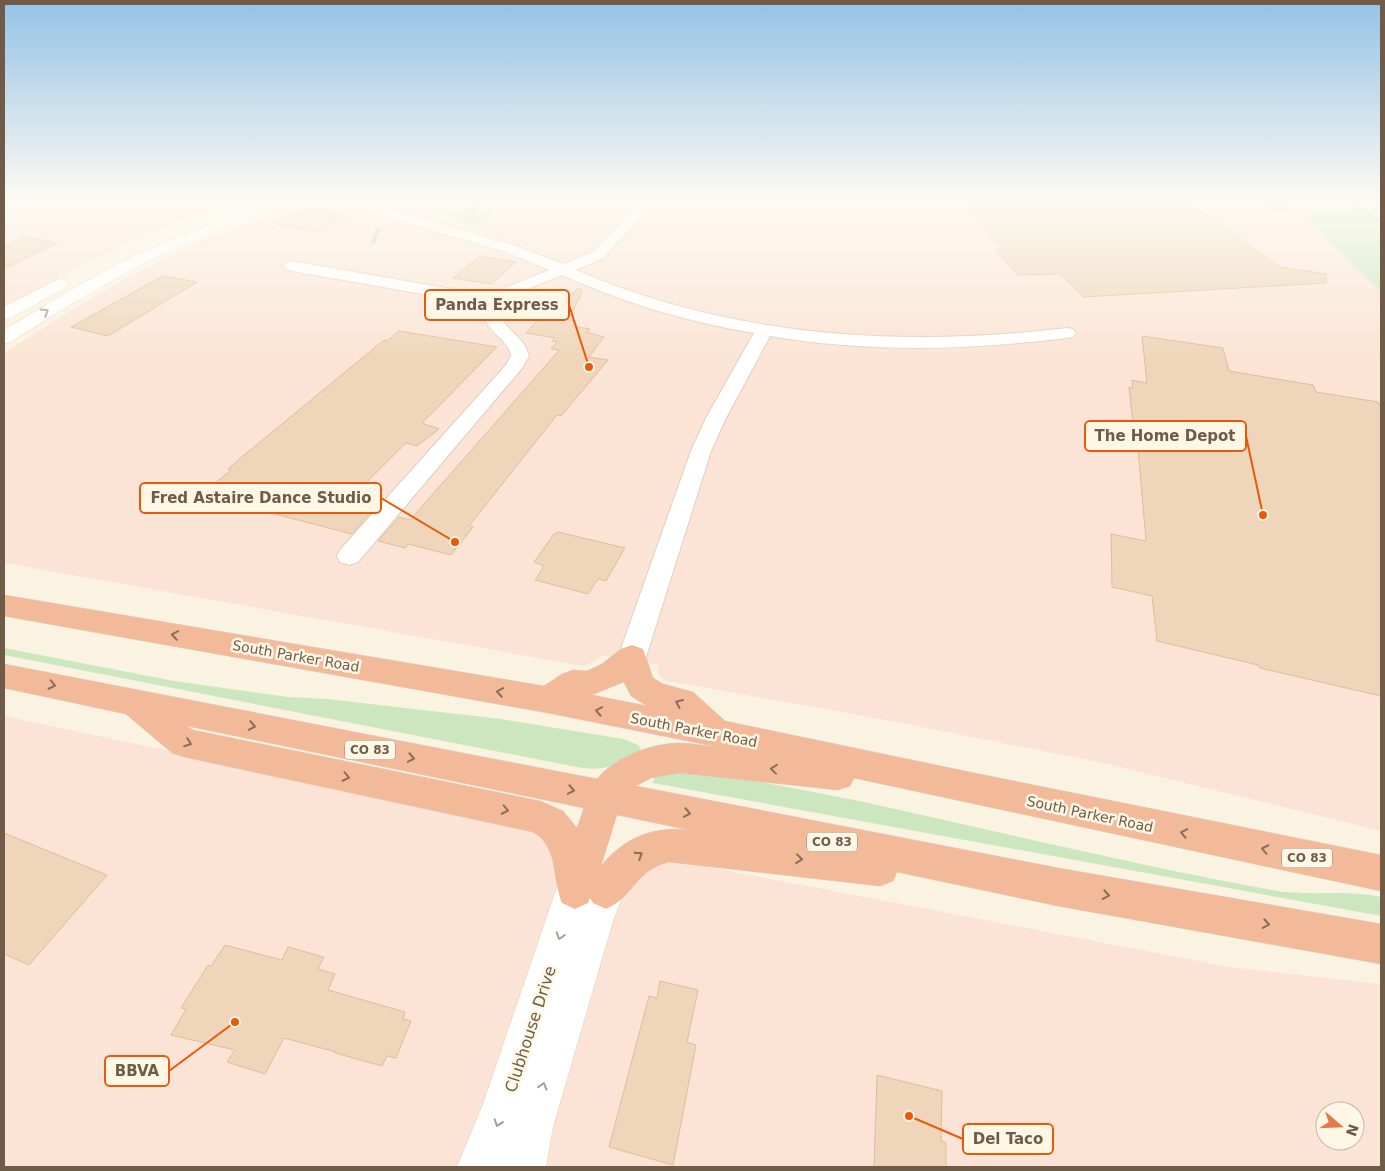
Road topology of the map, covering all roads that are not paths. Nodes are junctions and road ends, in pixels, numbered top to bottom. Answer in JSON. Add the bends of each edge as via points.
{"nodes":[{"id":1,"x":121,"y":254,"type":"edge"},
{"id":2,"x":153,"y":254,"type":"edge"},
{"id":3,"x":522,"y":254,"type":"edge"},
{"id":4,"x":600,"y":254,"type":"edge"},
{"id":5,"x":291,"y":266,"type":"dead end"},
{"id":6,"x":562,"y":270,"type":"junction"},
{"id":7,"x":489,"y":297,"type":"junction"},
{"id":8,"x":4,"y":314,"type":"edge"},
{"id":9,"x":765,"y":330,"type":"junction"},
{"id":10,"x":1067,"y":333,"type":"dead end"},
{"id":11,"x":4,"y":338,"type":"edge"},
{"id":12,"x":349,"y":556,"type":"dead end"},
{"id":13,"x":4,"y":604,"type":"edge"},
{"id":14,"x":632,"y":657,"type":"junction"},
{"id":15,"x":4,"y":676,"type":"edge"},
{"id":16,"x":548,"y":700,"type":"junction"},
{"id":17,"x":136,"y":703,"type":"junction"},
{"id":18,"x":716,"y":733,"type":"junction"},
{"id":19,"x":979,"y":790,"type":"junction"},
{"id":20,"x":605,"y":796,"type":"junction"},
{"id":21,"x":1381,"y":873,"type":"edge"},
{"id":22,"x":1058,"y":887,"type":"junction"},
{"id":23,"x":591,"y":890,"type":"junction"},
{"id":24,"x":1381,"y":944,"type":"edge"},
{"id":25,"x":480,"y":1167,"type":"edge"},
{"id":26,"x":523,"y":1167,"type":"edge"}],
"edges":[{"from":1,"to":8,"type":"main road"},
{"from":11,"to":2,"type":"main road","one_way":true,"via":[[79,292]]},
{"from":3,"to":6,"type":"street"},
{"from":4,"to":6,"type":"street"},
{"from":5,"to":7,"type":"street","via":[[450,294]]},
{"from":6,"to":7,"type":"street","via":[[509,293]]},
{"from":6,"to":9,"type":"street","via":[[619,294],[666,308]]},
{"from":7,"to":12,"type":"street","via":[[492,321],[520,352],[514,367]]},
{"from":9,"to":10,"type":"street","via":[[909,342],[996,340]]},
{"from":9,"to":14,"type":"street","via":[[703,446]]},
{"from":16,"to":13,"type":"highway","name":"South Parker Road","number":"CO 83","one_way":true},
{"from":14,"to":16,"type":"highway","via":[[613,673],[589,684],[573,683]]},
{"from":18,"to":14,"type":"highway","one_way":true,"via":[[682,702],[656,696],[642,687],[636,678]]},
{"from":15,"to":17,"type":"highway","number":"CO 83","one_way":true},
{"from":18,"to":16,"type":"highway","name":"South Parker Road","number":"CO 83","one_way":true},
{"from":17,"to":20,"type":"highway","number":"CO 83","one_way":true},
{"from":17,"to":23,"type":"highway","one_way":true,"via":[[184,743],[540,817],[555,825]]},
{"from":18,"to":19,"type":"highway","name":"South Parker Road","number":"CO 83"},
{"from":19,"to":20,"type":"highway","one_way":true,"via":[[679,758],[646,763],[627,773],[611,786]]},
{"from":21,"to":19,"type":"highway","name":"South Parker Road","number":"CO 83","one_way":true},
{"from":20,"to":22,"type":"highway","number":"CO 83","one_way":true},
{"from":20,"to":23,"type":"highway"},
{"from":23,"to":22,"type":"highway","one_way":true,"via":[[651,848],[669,845]]},
{"from":22,"to":24,"type":"highway","number":"CO 83","one_way":true},
{"from":23,"to":25,"type":"main road","name":"Clubhouse Drive","one_way":true},
{"from":26,"to":23,"type":"main road","name":"Clubhouse Drive","one_way":true,"via":[[530,1127],[594,921]]}]}
